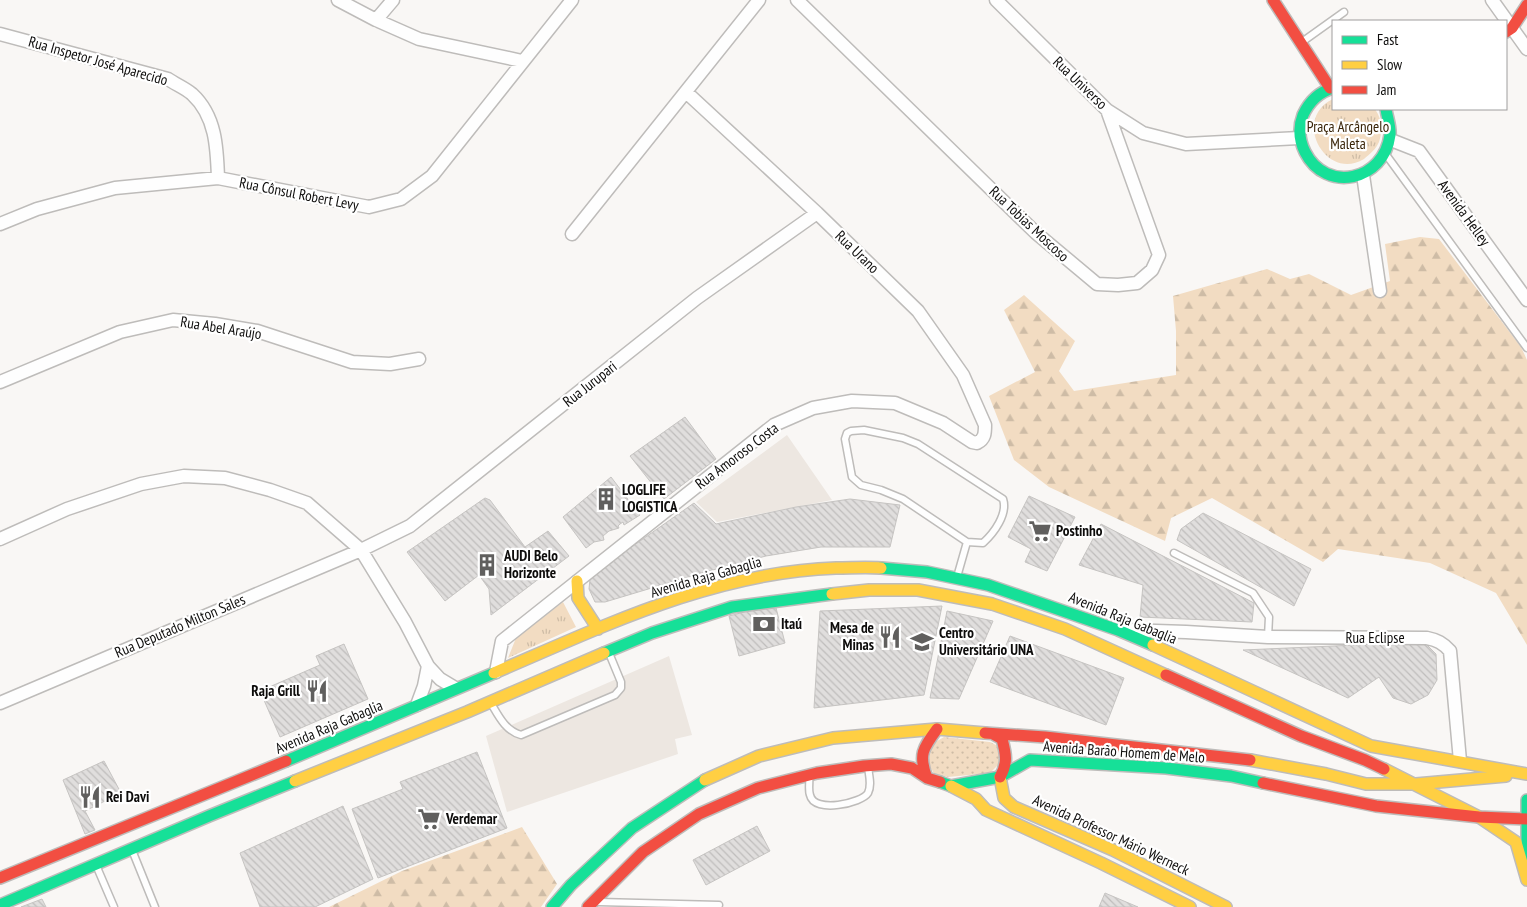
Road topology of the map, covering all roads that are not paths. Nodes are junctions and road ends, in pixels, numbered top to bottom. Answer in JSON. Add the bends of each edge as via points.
{"nodes":[{"id":1,"x":338,"y":0,"type":"edge"},
{"id":2,"x":393,"y":0,"type":"edge"},
{"id":3,"x":572,"y":0,"type":"edge"},
{"id":4,"x":759,"y":0,"type":"edge"},
{"id":5,"x":797,"y":0,"type":"edge"},
{"id":6,"x":996,"y":0,"type":"edge"},
{"id":7,"x":1273,"y":0,"type":"edge"},
{"id":8,"x":1492,"y":0,"type":"edge"},
{"id":9,"x":1527,"y":5,"type":"edge"},
{"id":10,"x":1344,"y":12,"type":"dead end"},
{"id":11,"x":376,"y":20,"type":"junction"},
{"id":12,"x":1332,"y":20,"type":"edge"},
{"id":13,"x":1333,"y":20,"type":"edge"},
{"id":14,"x":1503,"y":20,"type":"edge"},
{"id":15,"x":1509,"y":30,"type":"edge"},
{"id":16,"x":0,"y":34,"type":"edge"},
{"id":17,"x":1301,"y":42,"type":"junction"},
{"id":18,"x":1527,"y":49,"type":"edge"},
{"id":19,"x":522,"y":61,"type":"junction"},
{"id":20,"x":1332,"y":88,"type":"edge"},
{"id":21,"x":686,"y":92,"type":"junction"},
{"id":22,"x":1106,"y":110,"type":"junction"},
{"id":23,"x":1387,"y":110,"type":"edge"},
{"id":24,"x":1300,"y":138,"type":"junction"},
{"id":25,"x":1391,"y":140,"type":"junction"},
{"id":26,"x":1386,"y":155,"type":"junction"},
{"id":27,"x":1363,"y":175,"type":"junction"},
{"id":28,"x":218,"y":178,"type":"junction"},
{"id":29,"x":817,"y":213,"type":"junction"},
{"id":30,"x":0,"y":224,"type":"edge"},
{"id":31,"x":572,"y":234,"type":"dead end"},
{"id":32,"x":1380,"y":292,"type":"dead end"},
{"id":33,"x":1527,"y":300,"type":"edge"},
{"id":34,"x":1527,"y":348,"type":"edge"},
{"id":35,"x":419,"y":358,"type":"dead end"},
{"id":36,"x":0,"y":382,"type":"edge"},
{"id":37,"x":982,"y":440,"type":"joint"},
{"id":38,"x":0,"y":538,"type":"edge"},
{"id":39,"x":967,"y":542,"type":"junction"},
{"id":40,"x":361,"y":550,"type":"junction"},
{"id":41,"x":1174,"y":553,"type":"dead end"},
{"id":42,"x":957,"y":578,"type":"junction"},
{"id":43,"x":577,"y":581,"type":"junction"},
{"id":44,"x":598,"y":628,"type":"junction"},
{"id":45,"x":1118,"y":630,"type":"junction"},
{"id":46,"x":1186,"y":632,"type":"junction"},
{"id":47,"x":1268,"y":637,"type":"junction"},
{"id":48,"x":609,"y":652,"type":"junction"},
{"id":49,"x":1179,"y":656,"type":"junction"},
{"id":50,"x":428,"y":666,"type":"junction"},
{"id":51,"x":496,"y":672,"type":"junction"},
{"id":52,"x":455,"y":688,"type":"junction"},
{"id":53,"x":490,"y":702,"type":"junction"},
{"id":54,"x":0,"y":703,"type":"edge"},
{"id":55,"x":417,"y":705,"type":"junction"},
{"id":56,"x":937,"y":729,"type":"junction"},
{"id":57,"x":993,"y":734,"type":"junction"},
{"id":58,"x":1460,"y":761,"type":"junction"},
{"id":59,"x":868,"y":766,"type":"junction"},
{"id":60,"x":1527,"y":774,"type":"edge"},
{"id":61,"x":809,"y":775,"type":"junction"},
{"id":62,"x":1000,"y":777,"type":"junction"},
{"id":63,"x":926,"y":778,"type":"junction"},
{"id":64,"x":1416,"y":784,"type":"junction"},
{"id":65,"x":951,"y":786,"type":"junction"},
{"id":66,"x":1527,"y":800,"type":"edge"},
{"id":67,"x":1479,"y":817,"type":"junction"},
{"id":68,"x":1527,"y":819,"type":"edge"},
{"id":69,"x":131,"y":849,"type":"junction"},
{"id":70,"x":1113,"y":850,"type":"junction"},
{"id":71,"x":1527,"y":862,"type":"edge"},
{"id":72,"x":1101,"y":863,"type":"junction"},
{"id":73,"x":96,"y":864,"type":"junction"},
{"id":74,"x":0,"y":878,"type":"edge"},
{"id":75,"x":1527,"y":880,"type":"edge"},
{"id":76,"x":590,"y":904,"type":"edge"},
{"id":77,"x":0,"y":905,"type":"edge"},
{"id":78,"x":719,"y":905,"type":"dead end"},
{"id":79,"x":114,"y":907,"type":"edge"},
{"id":80,"x":155,"y":907,"type":"edge"},
{"id":81,"x":552,"y":907,"type":"edge"},
{"id":82,"x":1190,"y":907,"type":"edge"},
{"id":83,"x":1226,"y":907,"type":"edge"}],
"edges":[{"from":1,"to":11,"type":"street"},
{"from":2,"to":11,"type":"street"},
{"from":3,"to":19,"type":"street","name":"Rua Cônsul Robert Levy"},
{"from":4,"to":21,"type":"street"},
{"from":5,"to":22,"type":"street","name":"Rua Tobias Moscoso","via":[[1036,233],[1097,284],[1137,283],[1152,270],[1159,255]]},
{"from":6,"to":22,"type":"street","name":"Rua Universo"},
{"from":7,"to":17,"type":"main road"},
{"from":8,"to":14,"type":"street"},
{"from":9,"to":15,"type":"main road"},
{"from":10,"to":13,"type":"lane"},
{"from":11,"to":19,"type":"street","via":[[419,39]]},
{"from":12,"to":17,"type":"lane"},
{"from":15,"to":18,"type":"street"},
{"from":16,"to":28,"type":"street","name":"Rua Inspetor José Aparecido","via":[[168,79],[192,93],[209,117],[217,146]]},
{"from":17,"to":20,"type":"main road"},
{"from":19,"to":28,"type":"street","name":"Rua Cônsul Robert Levy","via":[[432,176],[401,199],[369,207]]},
{"from":20,"to":24,"type":"main road","via":[[1312,100],[1304,111]]},
{"from":21,"to":29,"type":"street","name":"Rua Urano"},
{"from":21,"to":31,"type":"street"},
{"from":22,"to":24,"type":"street","name":"Rua Universo","via":[[1143,132],[1186,144]]},
{"from":23,"to":25,"type":"main road"},
{"from":24,"to":27,"type":"main road","via":[[1311,164],[1322,172],[1335,178]]},
{"from":25,"to":26,"type":"main road"},
{"from":25,"to":33,"type":"street","name":"Avenida Helley","via":[[1419,151]]},
{"from":26,"to":27,"type":"main road"},
{"from":26,"to":34,"type":"lane"},
{"from":27,"to":32,"type":"street"},
{"from":28,"to":30,"type":"street","name":"Rua Cônsul Robert Levy","via":[[115,188],[37,209]]},
{"from":29,"to":37,"type":"street","name":"Rua Urano","via":[[918,311],[963,375],[985,425]]},
{"from":29,"to":40,"type":"street","name":"Rua Jurupari","via":[[698,298],[410,526]]},
{"from":35,"to":36,"type":"street","name":"Rua Abel Araújo","via":[[390,364],[352,362],[256,331],[173,320],[120,332]]},
{"from":37,"to":43,"type":"street","name":"Rua Amoroso Costa","via":[[972,442],[942,423],[895,403],[852,401],[813,408],[774,425]]},
{"from":38,"to":40,"type":"street","via":[[66,509],[142,484],[184,476],[225,478],[307,503]]},
{"from":39,"to":39,"type":"lane","via":[[983,543],[988,539],[1004,514],[1003,499],[918,444],[864,430],[847,433],[845,440],[852,477],[856,482],[903,499]]},
{"from":39,"to":42,"type":"lane"},
{"from":40,"to":50,"type":"street"},
{"from":40,"to":54,"type":"street","name":"Rua Deputado Milton Sales"},
{"from":41,"to":47,"type":"lane","via":[[1253,593],[1268,617]]},
{"from":42,"to":44,"type":"main road","name":"Avenida Raja Gabaglia","via":[[870,567],[764,574],[685,596]]},
{"from":42,"to":45,"type":"main road","name":"Avenida Raja Gabaglia","via":[[997,588]]},
{"from":43,"to":44,"type":"main road","via":[[578,598]]},
{"from":43,"to":51,"type":"street","name":"Rua Amoroso Costa","via":[[502,641]]},
{"from":44,"to":51,"type":"main road","name":"Avenida Raja Gabaglia"},
{"from":45,"to":46,"type":"street","name":"Rua Eclipse"},
{"from":45,"to":49,"type":"main road","name":"Avenida Raja Gabaglia"},
{"from":46,"to":47,"type":"street","name":"Rua Eclipse"},
{"from":46,"to":49,"type":"street","via":[[1179,639]]},
{"from":47,"to":58,"type":"street","name":"Rua Eclipse","via":[[1427,638],[1443,644],[1450,651]]},
{"from":48,"to":53,"type":"main road"},
{"from":48,"to":53,"type":"lane","via":[[621,682],[621,688],[614,695],[520,735],[500,719]]},
{"from":48,"to":64,"type":"main road","via":[[652,633],[732,607],[869,590],[918,590],[992,604],[1065,629],[1301,736],[1365,760]]},
{"from":49,"to":58,"type":"main road","name":"Avenida Raja Gabaglia","via":[[1343,729],[1371,746]]},
{"from":50,"to":52,"type":"street","via":[[440,680]]},
{"from":50,"to":55,"type":"street"},
{"from":51,"to":52,"type":"main road","name":"Avenida Raja Gabaglia"},
{"from":52,"to":55,"type":"main road","name":"Avenida Raja Gabaglia"},
{"from":53,"to":69,"type":"main road"},
{"from":55,"to":74,"type":"main road","name":"Avenida Raja Gabaglia"},
{"from":56,"to":57,"type":"main road","name":"Avenida Barão Homem de Melo"},
{"from":56,"to":63,"type":"main road","via":[[920,754]]},
{"from":56,"to":81,"type":"main road","name":"Avenida Barão Homem de Melo","via":[[833,738],[758,756],[699,783],[632,828]]},
{"from":57,"to":62,"type":"main road","via":[[1002,739],[1008,763]]},
{"from":57,"to":64,"type":"main road","name":"Avenida Barão Homem de Melo","via":[[1249,760],[1366,784]]},
{"from":58,"to":60,"type":"main road","name":"Avenida Raja Gabaglia"},
{"from":59,"to":61,"type":"main road","name":"Avenida Barão Homem de Melo"},
{"from":59,"to":61,"type":"lane","via":[[870,784],[866,796],[836,806],[819,805],[812,800]]},
{"from":59,"to":63,"type":"main road","name":"Avenida Barão Homem de Melo","via":[[891,764],[912,768]]},
{"from":60,"to":64,"type":"main road","name":"Avenida Barão Homem de Melo"},
{"from":61,"to":76,"type":"main road","name":"Avenida Barão Homem de Melo","via":[[758,788],[699,814],[643,852]]},
{"from":62,"to":65,"type":"main road","name":"Avenida Barão Homem de Melo"},
{"from":62,"to":67,"type":"main road","name":"Avenida Barão Homem de Melo","via":[[1030,760],[1166,768],[1231,776],[1376,806]]},
{"from":62,"to":70,"type":"main road","name":"Avenida Professor Mário Werneck","via":[[1004,798],[1014,807]]},
{"from":63,"to":65,"type":"main road","name":"Avenida Barão Homem de Melo"},
{"from":64,"to":67,"type":"main road"},
{"from":65,"to":72,"type":"main road","name":"Avenida Professor Mário Werneck","via":[[976,799],[986,810]]},
{"from":66,"to":68,"type":"main road"},
{"from":67,"to":68,"type":"main road","name":"Avenida Barão Homem de Melo"},
{"from":67,"to":75,"type":"main road","via":[[1516,842]]},
{"from":68,"to":71,"type":"main road"},
{"from":69,"to":73,"type":"main road"},
{"from":69,"to":80,"type":"lane"},
{"from":70,"to":72,"type":"main road","via":[[1119,856],[1116,861]]},
{"from":70,"to":83,"type":"main road","name":"Avenida Professor Mário Werneck"},
{"from":72,"to":82,"type":"main road","name":"Avenida Professor Mário Werneck"},
{"from":73,"to":77,"type":"main road"},
{"from":73,"to":79,"type":"lane"},
{"from":76,"to":78,"type":"lane"}]}
